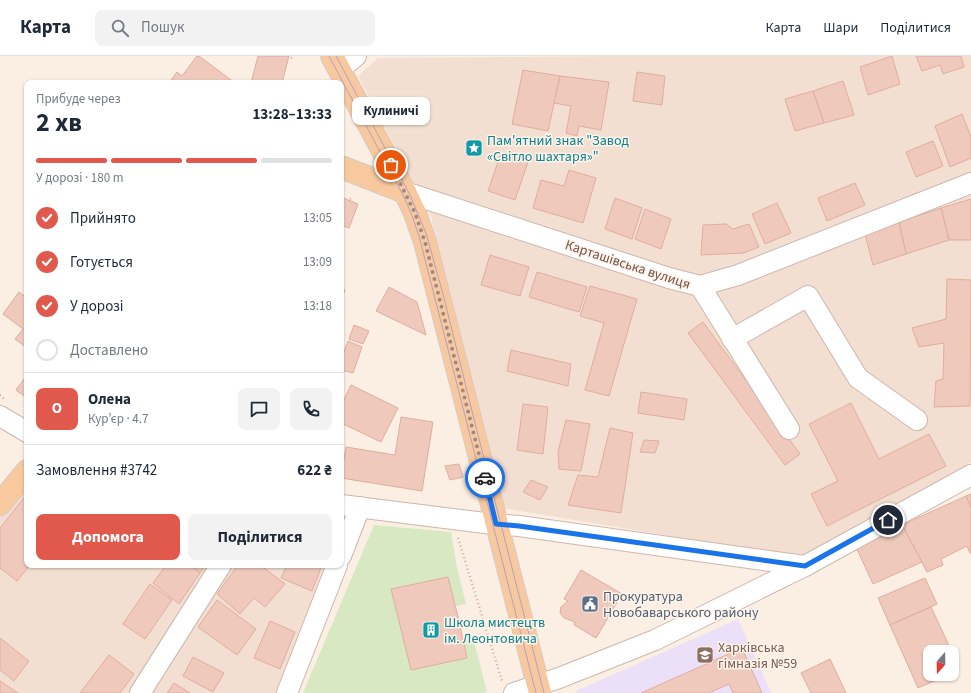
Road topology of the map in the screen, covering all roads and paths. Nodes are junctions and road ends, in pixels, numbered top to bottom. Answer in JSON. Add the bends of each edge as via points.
{"nodes":[{"id":1,"x":294,"y":56,"type":"edge"},
{"id":2,"x":356,"y":56,"type":"edge"},
{"id":3,"x":291,"y":58,"type":"dead end"},
{"id":4,"x":333,"y":70,"type":"edge"},
{"id":5,"x":339,"y":80,"type":"edge"},
{"id":6,"x":344,"y":89,"type":"edge"},
{"id":7,"x":344,"y":168,"type":"edge"},
{"id":8,"x":965,"y":185,"type":"edge"},
{"id":9,"x":405,"y":192,"type":"junction"},
{"id":10,"x":700,"y":286,"type":"junction"},
{"id":11,"x":732,"y":339,"type":"junction"},
{"id":12,"x":0,"y":416,"type":"edge"},
{"id":13,"x":917,"y":420,"type":"dead end"},
{"id":14,"x":789,"y":429,"type":"dead end"},
{"id":15,"x":24,"y":430,"type":"edge"},
{"id":16,"x":24,"y":475,"type":"edge"},
{"id":17,"x":971,"y":475,"type":"edge"},
{"id":18,"x":0,"y":504,"type":"edge"},
{"id":19,"x":351,"y":506,"type":"edge"},
{"id":20,"x":496,"y":524,"type":"junction"},
{"id":21,"x":458,"y":536,"type":"dead end"},
{"id":22,"x":344,"y":541,"type":"edge"},
{"id":23,"x":805,"y":566,"type":"junction"},
{"id":24,"x":219,"y":568,"type":"edge"},
{"id":25,"x":336,"y":568,"type":"edge"},
{"id":26,"x":509,"y":689,"type":"edge"},
{"id":27,"x":539,"y":689,"type":"edge"},
{"id":28,"x":140,"y":693,"type":"edge"},
{"id":29,"x":287,"y":693,"type":"edge"}],
"edges":[{"from":1,"to":3,"type":"path"},
{"from":2,"to":4,"type":"street"},
{"from":4,"to":5,"type":"main road"},
{"from":6,"to":9,"type":"main road"},
{"from":7,"to":9,"type":"main road"},
{"from":8,"to":10,"type":"street","name":"Карташівська вулиця","via":[[738,275]]},
{"from":9,"to":10,"type":"street","name":"Карташівська вулиця"},
{"from":9,"to":20,"type":"main road","via":[[425,242]]},
{"from":10,"to":11,"type":"street"},
{"from":11,"to":13,"type":"street","via":[[808,296],[858,378]]},
{"from":11,"to":14,"type":"street"},
{"from":12,"to":15,"type":"street"},
{"from":16,"to":18,"type":"main road"},
{"from":17,"to":23,"type":"street"},
{"from":19,"to":20,"type":"street"},
{"from":19,"to":22,"type":"street"},
{"from":20,"to":23,"type":"street"},
{"from":20,"to":27,"type":"main road"},
{"from":21,"to":26,"type":"path"},
{"from":23,"to":27,"type":"street","via":[[655,640]]},
{"from":24,"to":28,"type":"street"},
{"from":25,"to":29,"type":"street"},
{"from":26,"to":27,"type":"street"}]}
